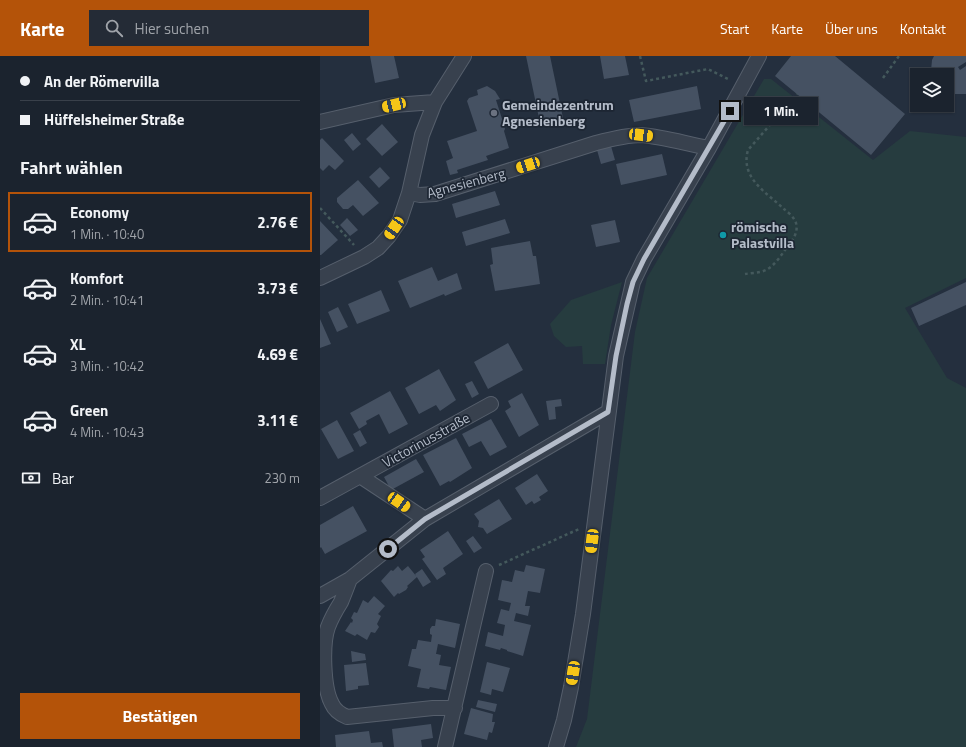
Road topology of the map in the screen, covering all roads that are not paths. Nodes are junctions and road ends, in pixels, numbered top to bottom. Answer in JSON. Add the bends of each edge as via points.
{"nodes":[{"id":1,"x":464,"y":56,"type":"edge"},
{"id":2,"x":759,"y":56,"type":"edge"},
{"id":3,"x":434,"y":102,"type":"junction"},
{"id":4,"x":320,"y":122,"type":"edge"},
{"id":5,"x":709,"y":148,"type":"junction"},
{"id":6,"x":409,"y":193,"type":"junction"},
{"id":7,"x":320,"y":278,"type":"edge"},
{"id":8,"x":491,"y":404,"type":"dead end"},
{"id":9,"x":608,"y":412,"type":"junction"},
{"id":10,"x":360,"y":476,"type":"junction"},
{"id":11,"x":320,"y":498,"type":"edge"},
{"id":12,"x":425,"y":519,"type":"junction"},
{"id":13,"x":486,"y":571,"type":"road end"},
{"id":14,"x":350,"y":579,"type":"junction"},
{"id":15,"x":320,"y":596,"type":"edge"},
{"id":16,"x":324,"y":700,"type":"edge"},
{"id":17,"x":455,"y":708,"type":"junction"},
{"id":18,"x":445,"y":747,"type":"edge"},
{"id":19,"x":556,"y":747,"type":"edge"}],
"edges":[{"from":1,"to":3,"type":"street","name":"Agnesienberg"},
{"from":2,"to":5,"type":"street"},
{"from":3,"to":4,"type":"street","via":[[394,105]]},
{"from":3,"to":6,"type":"street","name":"Agnesienberg","via":[[422,135]]},
{"from":5,"to":6,"type":"street","name":"Agnesienberg","via":[[641,135],[619,138],[435,194]]},
{"from":5,"to":9,"type":"street","via":[[633,282],[616,356]]},
{"from":6,"to":7,"type":"street","name":"Agnesienberg","via":[[400,220],[378,248]]},
{"from":8,"to":10,"type":"street","name":"Victorinusstraße"},
{"from":9,"to":12,"type":"street"},
{"from":9,"to":19,"type":"street","via":[[583,614],[571,688]]},
{"from":10,"to":11,"type":"street","name":"Victorinusstraße"},
{"from":10,"to":12,"type":"street","name":"Victorinusstraße"},
{"from":12,"to":14,"type":"street"},
{"from":13,"to":17,"type":"street"},
{"from":14,"to":15,"type":"street"},
{"from":14,"to":16,"type":"street","via":[[326,635]]},
{"from":16,"to":17,"type":"street","via":[[341,715],[348,717]]},
{"from":17,"to":18,"type":"street"}]}
